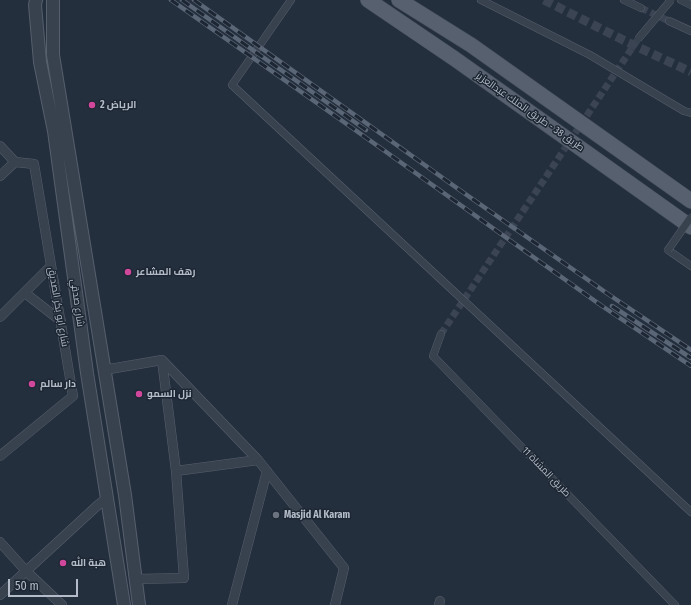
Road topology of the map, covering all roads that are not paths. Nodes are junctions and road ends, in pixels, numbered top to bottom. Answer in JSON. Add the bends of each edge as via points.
{"nodes":[{"id":1,"x":36,"y":0,"type":"edge"},
{"id":2,"x":53,"y":0,"type":"edge"},
{"id":3,"x":291,"y":0,"type":"edge"},
{"id":4,"x":368,"y":0,"type":"edge"},
{"id":5,"x":399,"y":0,"type":"edge"},
{"id":6,"x":482,"y":0,"type":"edge"},
{"id":7,"x":624,"y":0,"type":"edge"},
{"id":8,"x":671,"y":0,"type":"edge"},
{"id":9,"x":681,"y":0,"type":"edge"},
{"id":10,"x":691,"y":5,"type":"edge"},
{"id":11,"x":640,"y":8,"type":"tunnel mouth"},
{"id":12,"x":669,"y":21,"type":"tunnel mouth"},
{"id":13,"x":691,"y":31,"type":"edge"},
{"id":14,"x":638,"y":39,"type":"tunnel mouth"},
{"id":15,"x":60,"y":95,"type":"junction"},
{"id":16,"x":46,"y":97,"type":"junction"},
{"id":17,"x":688,"y":112,"type":"edge"},
{"id":18,"x":0,"y":146,"type":"edge"},
{"id":19,"x":15,"y":162,"type":"junction"},
{"id":20,"x":0,"y":176,"type":"edge"},
{"id":21,"x":691,"y":201,"type":"edge"},
{"id":22,"x":691,"y":217,"type":"edge"},
{"id":23,"x":691,"y":226,"type":"edge"},
{"id":24,"x":51,"y":266,"type":"junction"},
{"id":25,"x":691,"y":266,"type":"edge"},
{"id":26,"x":25,"y":293,"type":"junction"},
{"id":27,"x":0,"y":317,"type":"edge"},
{"id":28,"x":61,"y":321,"type":"junction"},
{"id":29,"x":441,"y":334,"type":"tunnel mouth"},
{"id":30,"x":162,"y":360,"type":"junction"},
{"id":31,"x":104,"y":370,"type":"junction"},
{"id":32,"x":87,"y":374,"type":"junction"},
{"id":33,"x":0,"y":456,"type":"edge"},
{"id":34,"x":258,"y":460,"type":"junction"},
{"id":35,"x":176,"y":471,"type":"junction"},
{"id":36,"x":267,"y":471,"type":"junction"},
{"id":37,"x":124,"y":495,"type":"junction"},
{"id":38,"x":107,"y":498,"type":"junction"},
{"id":39,"x":691,"y":512,"type":"edge"},
{"id":40,"x":0,"y":542,"type":"edge"},
{"id":41,"x":26,"y":571,"type":"junction"},
{"id":42,"x":136,"y":579,"type":"junction"},
{"id":43,"x":0,"y":596,"type":"edge"},
{"id":44,"x":62,"y":605,"type":"edge"},
{"id":45,"x":124,"y":605,"type":"edge"},
{"id":46,"x":140,"y":605,"type":"edge"},
{"id":47,"x":232,"y":605,"type":"edge"},
{"id":48,"x":335,"y":605,"type":"edge"},
{"id":49,"x":676,"y":605,"type":"edge"}],
"edges":[{"from":1,"to":16,"type":"street","name":"شارع صدقي","via":[[40,62]]},
{"from":2,"to":15,"type":"street","name":"شارع صدقي","via":[[53,55]]},
{"from":3,"to":39,"type":"street","via":[[232,85]]},
{"from":4,"to":23,"type":"main road","name":"طريق 38 - طريق الملك عبدالعزيز"},
{"from":5,"to":21,"type":"main road","name":"طريق 38 - طريق الملك عبدالعزيز","via":[[471,45]]},
{"from":6,"to":17,"type":"street","via":[[590,55]]},
{"from":7,"to":11,"type":"street"},
{"from":8,"to":14,"type":"street","bridge":true},
{"from":9,"to":10,"type":"street"},
{"from":12,"to":13,"type":"street"},
{"from":15,"to":16,"type":"street"},
{"from":15,"to":31,"type":"street","name":"شارع صدقي"},
{"from":16,"to":32,"type":"street","name":"شارع صدقي","via":[[54,131]]},
{"from":18,"to":19,"type":"street"},
{"from":19,"to":20,"type":"street"},
{"from":19,"to":24,"type":"street","name":"شارع ابو بكر الصديق","via":[[34,164]]},
{"from":22,"to":25,"type":"street","bridge":true,"via":[[668,250]]},
{"from":24,"to":26,"type":"street"},
{"from":24,"to":28,"type":"street","name":"شارع ابو بكر الصديق"},
{"from":26,"to":27,"type":"street"},
{"from":26,"to":28,"type":"street"},
{"from":28,"to":33,"type":"street","name":"شارع ابو بكر الصديق","via":[[73,396]]},
{"from":29,"to":49,"type":"street","name":"طريق المشاة 11","via":[[434,356]]},
{"from":30,"to":31,"type":"street"},
{"from":30,"to":34,"type":"street"},
{"from":30,"to":35,"type":"street"},
{"from":31,"to":32,"type":"street"},
{"from":31,"to":37,"type":"street","name":"شارع صدقي"},
{"from":32,"to":38,"type":"street","name":"شارع صدقي"},
{"from":34,"to":35,"type":"street"},
{"from":34,"to":36,"type":"street"},
{"from":35,"to":42,"type":"street","via":[[184,578]]},
{"from":36,"to":47,"type":"street"},
{"from":36,"to":48,"type":"street","via":[[344,568]]},
{"from":37,"to":38,"type":"street"},
{"from":37,"to":42,"type":"street","name":"شارع صدقي"},
{"from":38,"to":41,"type":"street"},
{"from":38,"to":45,"type":"street","name":"شارع صدقي"},
{"from":40,"to":41,"type":"street"},
{"from":41,"to":43,"type":"street"},
{"from":41,"to":44,"type":"street"},
{"from":42,"to":46,"type":"street","name":"شارع صدقي"}]}
